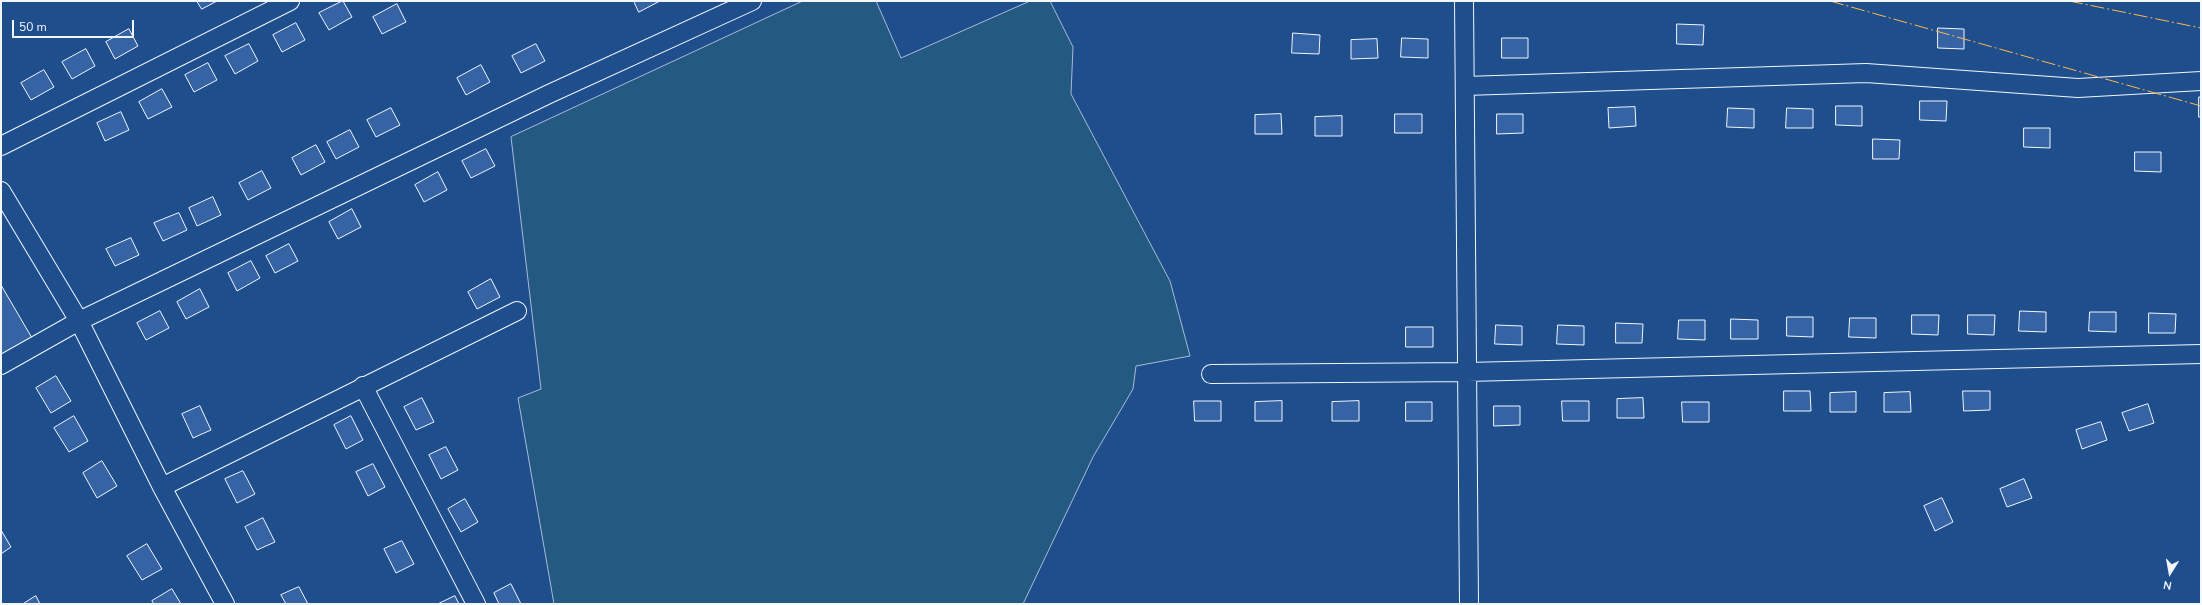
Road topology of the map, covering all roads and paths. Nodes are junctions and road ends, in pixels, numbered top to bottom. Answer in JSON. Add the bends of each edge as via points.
{"nodes":[{"id":1,"x":290,"y":1,"type":"edge"},
{"id":2,"x":752,"y":1,"type":"edge"},
{"id":3,"x":1464,"y":1,"type":"edge"},
{"id":4,"x":2201,"y":81,"type":"edge"},
{"id":5,"x":1465,"y":86,"type":"junction"},
{"id":6,"x":1,"y":146,"type":"edge"},
{"id":7,"x":1,"y":191,"type":"edge"},
{"id":8,"x":517,"y":311,"type":"dead end"},
{"id":9,"x":79,"y":321,"type":"junction"},
{"id":10,"x":2201,"y":354,"type":"edge"},
{"id":11,"x":1,"y":365,"type":"edge"},
{"id":12,"x":1467,"y":372,"type":"junction"},
{"id":13,"x":1211,"y":374,"type":"dead end"},
{"id":14,"x":363,"y":386,"type":"junction"},
{"id":15,"x":162,"y":486,"type":"junction"},
{"id":16,"x":224,"y":604,"type":"edge"},
{"id":17,"x":476,"y":604,"type":"edge"},
{"id":18,"x":1469,"y":604,"type":"edge"}],
"edges":[{"from":1,"to":6,"type":"street"},
{"from":2,"to":9,"type":"street","via":[[542,98]]},
{"from":3,"to":5,"type":"street"},
{"from":4,"to":5,"type":"street","via":[[2078,88],[1866,73]]},
{"from":5,"to":12,"type":"street"},
{"from":7,"to":9,"type":"street"},
{"from":8,"to":14,"type":"street"},
{"from":9,"to":11,"type":"street"},
{"from":9,"to":15,"type":"street"},
{"from":10,"to":12,"type":"street"},
{"from":12,"to":13,"type":"street"},
{"from":12,"to":18,"type":"street"},
{"from":14,"to":15,"type":"street"},
{"from":14,"to":17,"type":"street"},
{"from":15,"to":16,"type":"street"}]}
